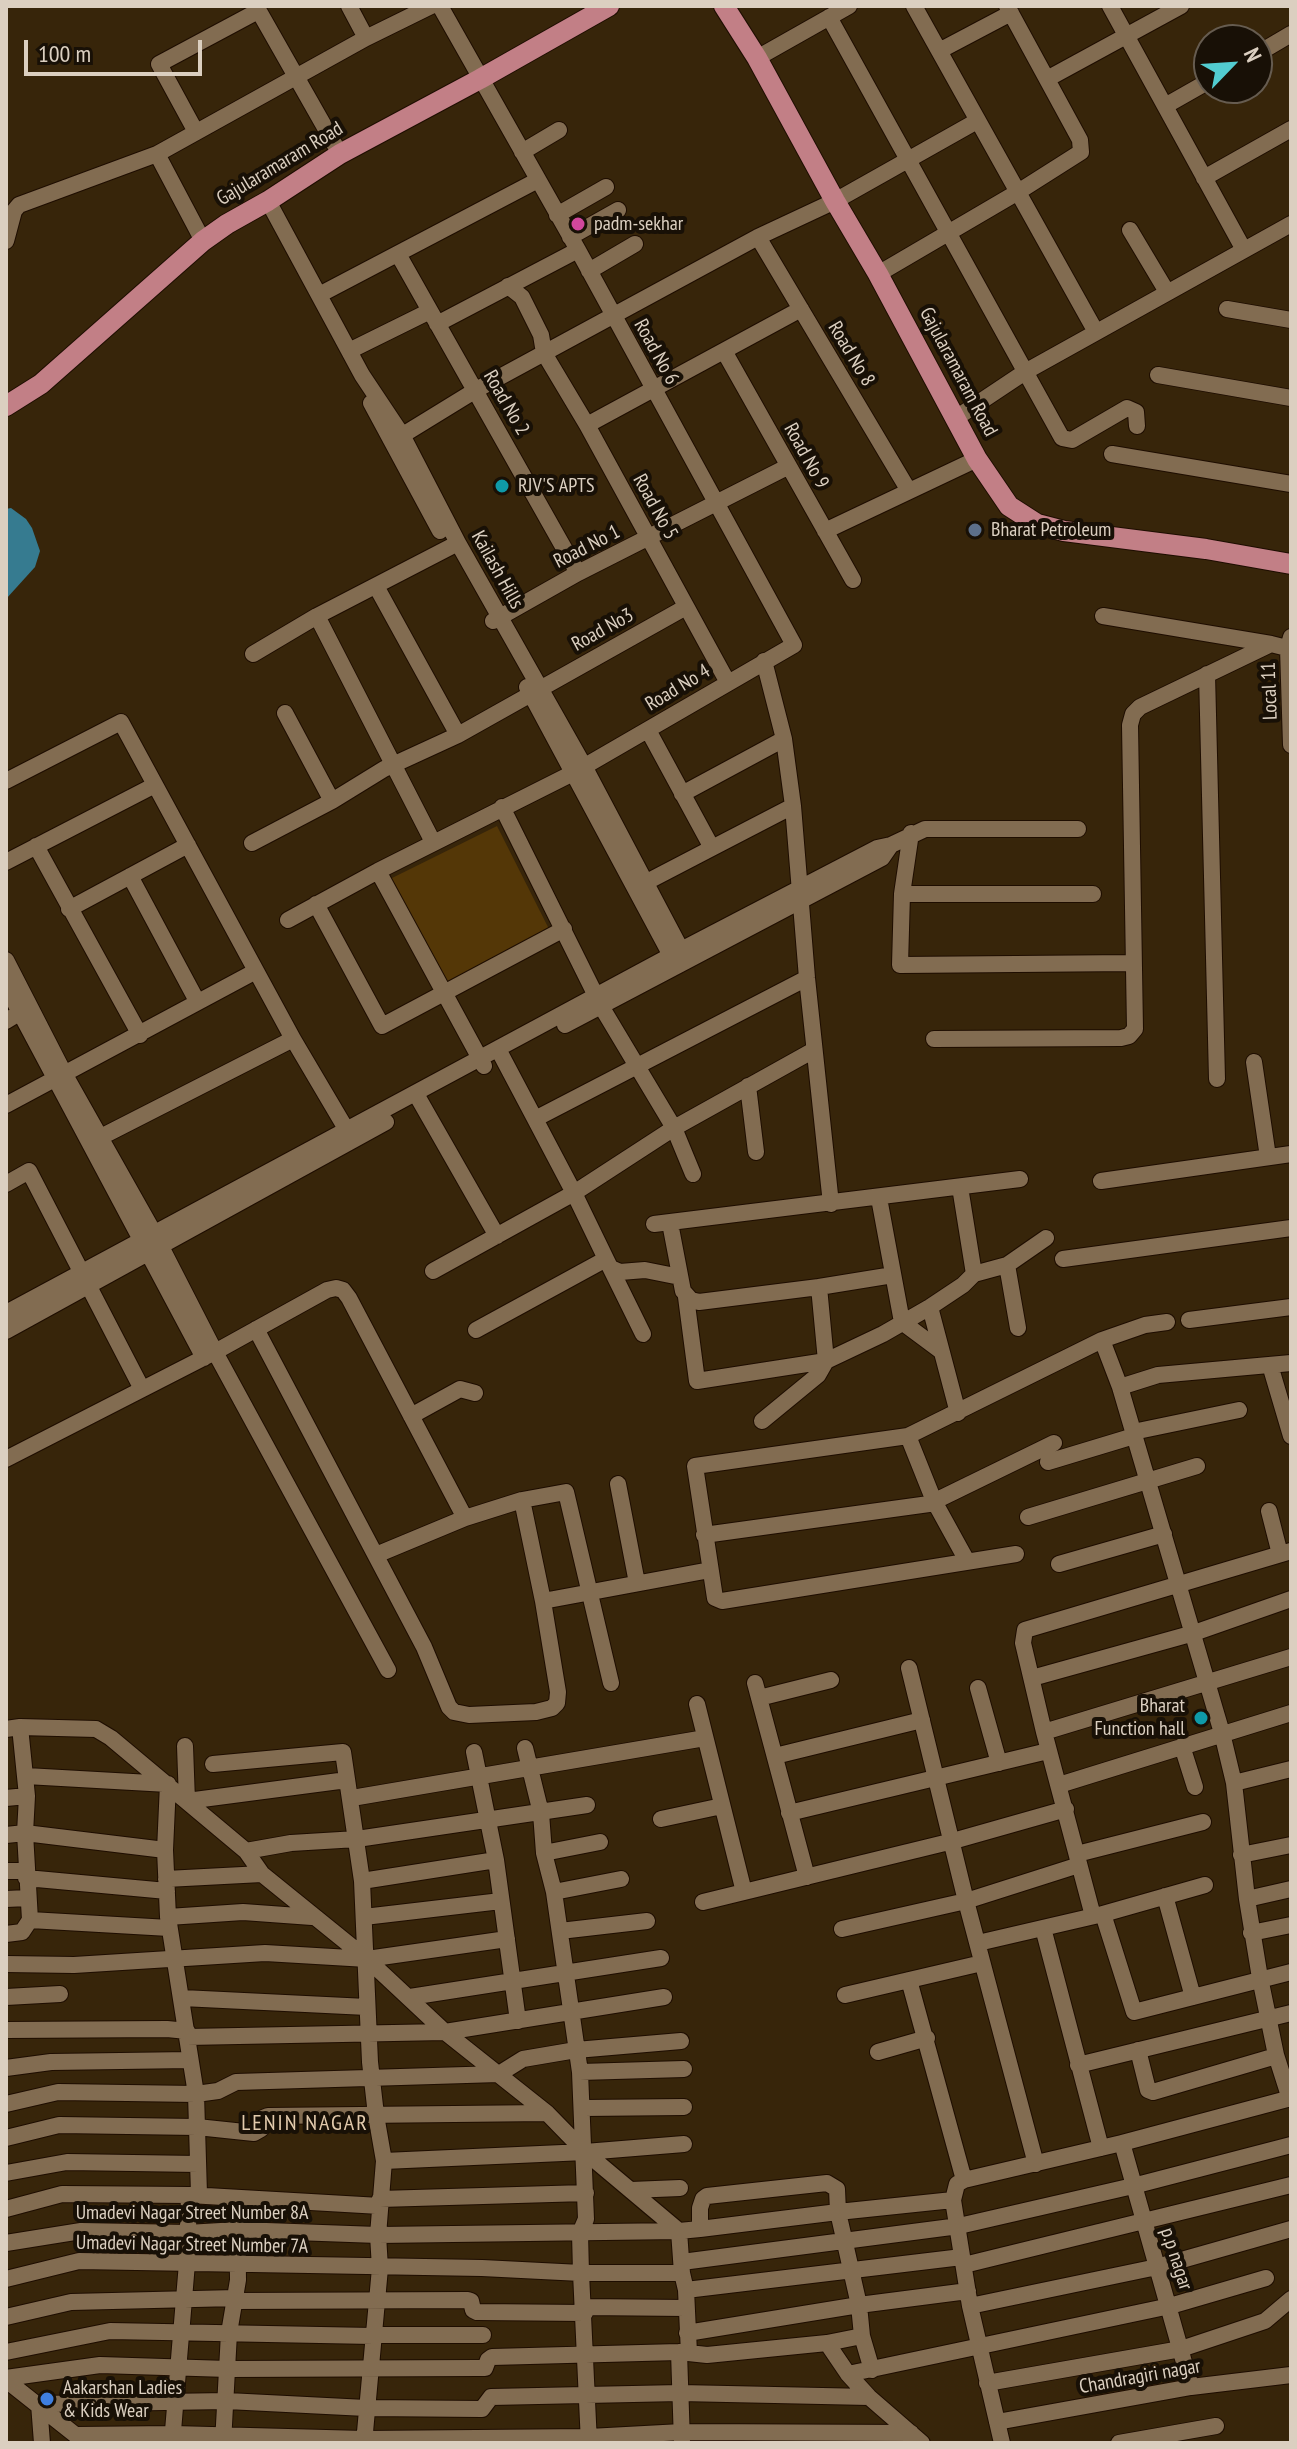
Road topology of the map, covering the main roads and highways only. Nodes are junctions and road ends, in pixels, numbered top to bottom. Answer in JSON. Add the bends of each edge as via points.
{"nodes":[{"id":1,"x":609,"y":6,"type":"edge"},
{"id":2,"x":724,"y":6,"type":"edge"},
{"id":3,"x":6,"y":406,"type":"edge"},
{"id":4,"x":1291,"y":564,"type":"edge"}],
"edges":[{"from":1,"to":3,"type":"main road","name":"Gajularamaram Road","via":[[340,154],[203,241],[41,384]]},
{"from":2,"to":4,"type":"main road","name":"Gajularamaram Road","via":[[977,459],[1009,506],[1037,524],[1064,531]]}]}
